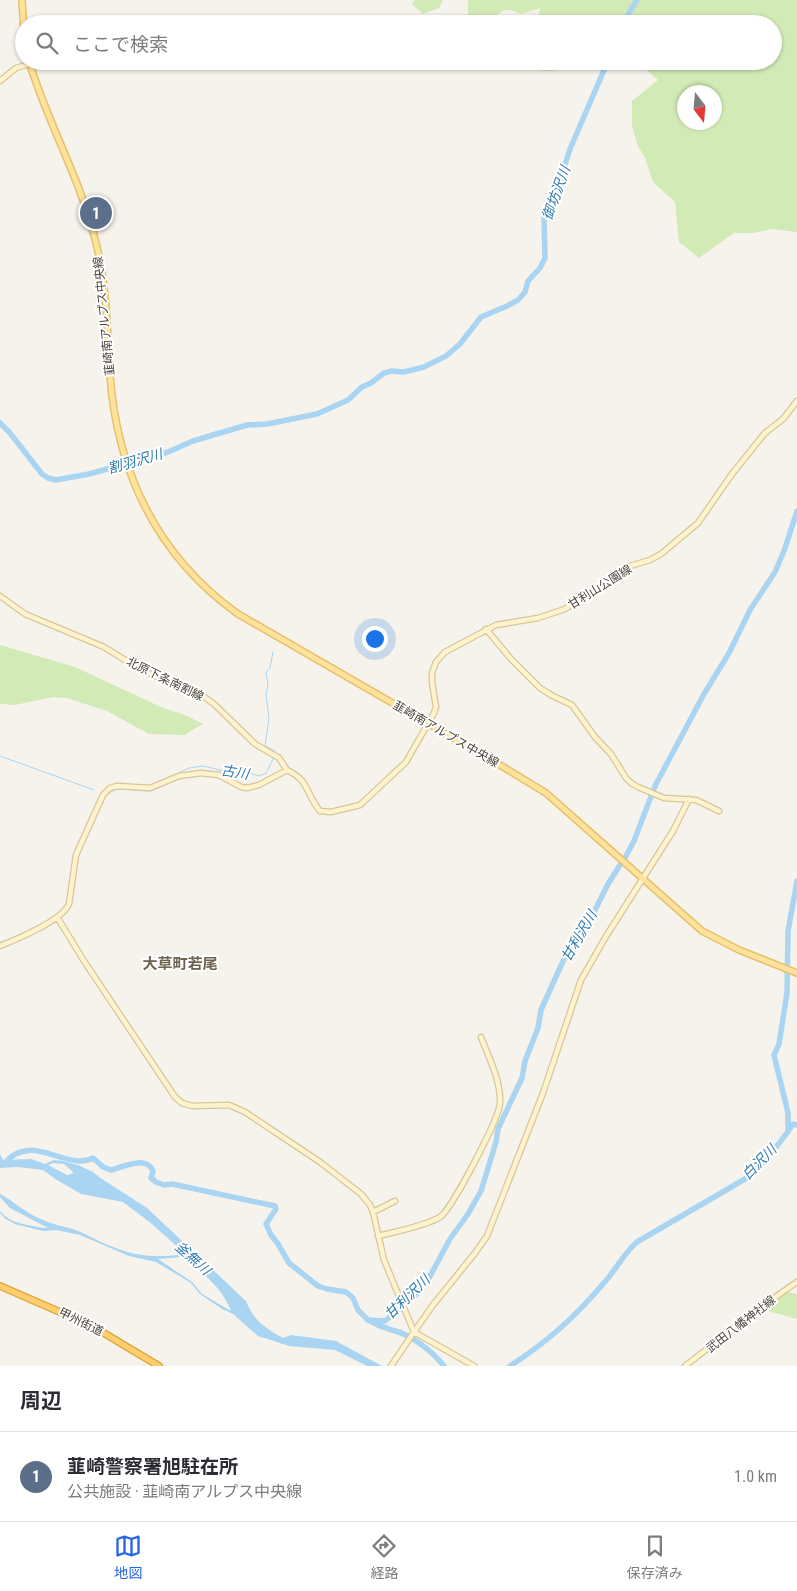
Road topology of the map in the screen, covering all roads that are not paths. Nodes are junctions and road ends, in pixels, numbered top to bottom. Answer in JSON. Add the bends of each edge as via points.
{"nodes":[{"id":1,"x":22,"y":0,"type":"edge"},
{"id":2,"x":23,"y":15,"type":"edge"},
{"id":3,"x":15,"y":69,"type":"edge"},
{"id":4,"x":33,"y":70,"type":"edge"},
{"id":5,"x":0,"y":81,"type":"edge"},
{"id":6,"x":797,"y":401,"type":"edge"},
{"id":7,"x":0,"y":596,"type":"edge"},
{"id":8,"x":486,"y":629,"type":"junction"},
{"id":9,"x":428,"y":723,"type":"junction"},
{"id":10,"x":287,"y":770,"type":"junction"},
{"id":11,"x":689,"y":799,"type":"junction"},
{"id":12,"x":719,"y":811,"type":"dead end"},
{"id":13,"x":642,"y":879,"type":"junction"},
{"id":14,"x":58,"y":918,"type":"junction"},
{"id":15,"x":0,"y":946,"type":"edge"},
{"id":16,"x":794,"y":972,"type":"edge"},
{"id":17,"x":481,"y":1038,"type":"dead end"},
{"id":18,"x":395,"y":1202,"type":"dead end"},
{"id":19,"x":372,"y":1212,"type":"junction"},
{"id":20,"x":378,"y":1236,"type":"junction"},
{"id":21,"x":797,"y":1282,"type":"edge"},
{"id":22,"x":0,"y":1286,"type":"edge"},
{"id":23,"x":413,"y":1334,"type":"junction"},
{"id":24,"x":159,"y":1366,"type":"edge"},
{"id":25,"x":391,"y":1366,"type":"edge"},
{"id":26,"x":474,"y":1366,"type":"edge"},
{"id":27,"x":685,"y":1366,"type":"edge"}],
"edges":[{"from":1,"to":2,"type":"main road"},
{"from":3,"to":5,"type":"street"},
{"from":4,"to":9,"type":"main road","name":"韮崎南アルプス中央線","via":[[96,239],[117,428],[139,497],[159,532],[184,565],[226,605],[256,626]]},
{"from":6,"to":8,"type":"street","name":"甘利山公園線","via":[[732,474],[698,523],[661,554],[630,566],[565,609]]},
{"from":7,"to":10,"type":"street","name":"北原下条南割線","via":[[25,614],[104,648],[143,671],[200,694],[255,744],[279,758]]},
{"from":8,"to":9,"type":"street","name":"甘利山公園線","via":[[445,652],[436,662],[432,677],[436,710]]},
{"from":8,"to":11,"type":"street","via":[[540,688],[575,708],[626,778],[664,798]]},
{"from":9,"to":10,"type":"street","name":"甘利山公園線","via":[[406,762],[360,805],[331,812],[320,811],[302,779]]},
{"from":9,"to":13,"type":"main road","name":"韮崎南アルプス中央線","via":[[546,793]]},
{"from":10,"to":14,"type":"street","via":[[247,788],[219,775],[201,773],[188,774],[150,788],[110,788],[103,795],[82,838],[72,873],[68,907]]},
{"from":11,"to":12,"type":"street"},
{"from":11,"to":13,"type":"street","via":[[677,825]]},
{"from":13,"to":16,"type":"main road","name":"韮崎南アルプス中央線","via":[[702,931]]},
{"from":13,"to":23,"type":"street","via":[[581,980],[543,1093],[487,1236]]},
{"from":14,"to":15,"type":"street"},
{"from":14,"to":19,"type":"street","via":[[175,1097],[192,1106],[229,1105],[245,1112],[326,1167],[360,1194]]},
{"from":17,"to":20,"type":"street","via":[[496,1077],[500,1100],[481,1151],[444,1214],[431,1221]]},
{"from":18,"to":19,"type":"street"},
{"from":19,"to":20,"type":"street"},
{"from":20,"to":23,"type":"street"},
{"from":21,"to":27,"type":"street","name":"武田八幡神社線","via":[[762,1305]]},
{"from":22,"to":24,"type":"highway","name":"甲州街道","via":[[92,1326]]},
{"from":23,"to":25,"type":"street"},
{"from":23,"to":26,"type":"street"}]}
